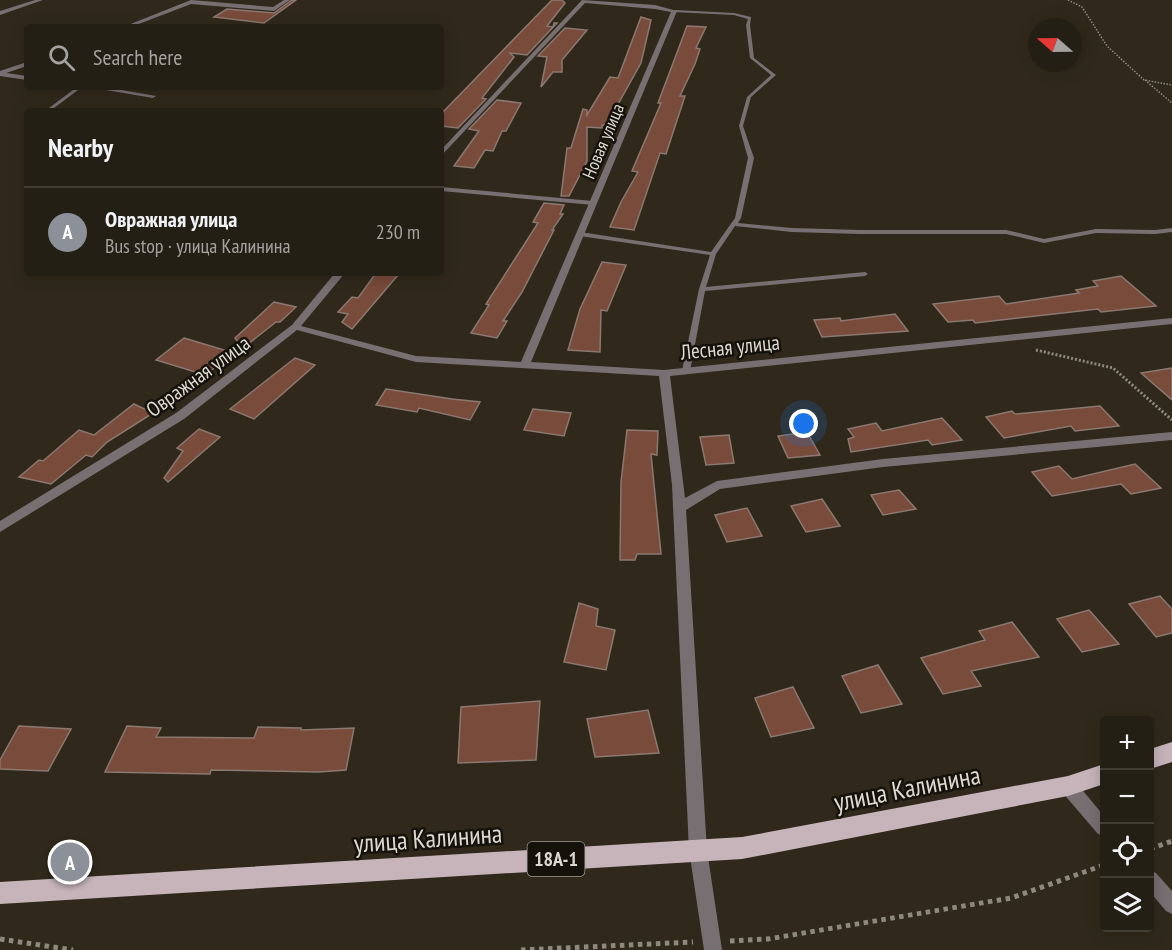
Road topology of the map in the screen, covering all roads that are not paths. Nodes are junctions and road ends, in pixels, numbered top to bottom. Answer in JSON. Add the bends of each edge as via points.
{"nodes":[{"id":1,"x":40,"y":0,"type":"edge"},
{"id":2,"x":287,"y":0,"type":"edge"},
{"id":3,"x":193,"y":1,"type":"edge"},
{"id":4,"x":585,"y":1,"type":"edge"},
{"id":5,"x":674,"y":10,"type":"junction"},
{"id":6,"x":0,"y":13,"type":"edge"},
{"id":7,"x":134,"y":24,"type":"edge"},
{"id":8,"x":24,"y":65,"type":"edge"},
{"id":9,"x":0,"y":73,"type":"edge"},
{"id":10,"x":24,"y":77,"type":"edge"},
{"id":11,"x":76,"y":90,"type":"edge"},
{"id":12,"x":112,"y":90,"type":"edge"},
{"id":13,"x":153,"y":96,"type":"dead end"},
{"id":14,"x":50,"y":108,"type":"edge"},
{"id":15,"x":444,"y":150,"type":"edge"},
{"id":16,"x":444,"y":189,"type":"edge"},
{"id":17,"x":593,"y":203,"type":"junction"},
{"id":18,"x":733,"y":224,"type":"junction"},
{"id":19,"x":1172,"y":230,"type":"edge"},
{"id":20,"x":580,"y":234,"type":"junction"},
{"id":21,"x":712,"y":254,"type":"junction"},
{"id":22,"x":865,"y":274,"type":"dead end"},
{"id":23,"x":338,"y":276,"type":"edge"},
{"id":24,"x":702,"y":289,"type":"junction"},
{"id":25,"x":1172,"y":321,"type":"edge"},
{"id":26,"x":295,"y":327,"type":"junction"},
{"id":27,"x":524,"y":366,"type":"junction"},
{"id":28,"x":686,"y":371,"type":"junction"},
{"id":29,"x":664,"y":373,"type":"junction"},
{"id":30,"x":1172,"y":436,"type":"edge"},
{"id":31,"x":680,"y":507,"type":"junction"},
{"id":32,"x":0,"y":527,"type":"edge"},
{"id":33,"x":1172,"y":752,"type":"edge"},
{"id":34,"x":1154,"y":757,"type":"edge"},
{"id":35,"x":1100,"y":775,"type":"edge"},
{"id":36,"x":1068,"y":786,"type":"junction"},
{"id":37,"x":1101,"y":824,"type":"edge"},
{"id":38,"x":698,"y":850,"type":"junction"},
{"id":39,"x":1154,"y":884,"type":"edge"},
{"id":40,"x":0,"y":893,"type":"edge"},
{"id":41,"x":1172,"y":904,"type":"edge"},
{"id":42,"x":713,"y":946,"type":"edge"}],
"edges":[{"from":1,"to":6,"type":"street"},
{"from":2,"to":3,"type":"street","via":[[274,9]]},
{"from":3,"to":7,"type":"street"},
{"from":4,"to":5,"type":"street"},
{"from":4,"to":15,"type":"street"},
{"from":5,"to":17,"type":"street","name":"Новая улица"},
{"from":5,"to":18,"type":"lane","via":[[750,18],[752,58],[774,75],[749,97],[741,126],[751,158],[738,218]]},
{"from":8,"to":9,"type":"street"},
{"from":9,"to":10,"type":"street"},
{"from":11,"to":14,"type":"lane"},
{"from":12,"to":13,"type":"street"},
{"from":16,"to":17,"type":"lane"},
{"from":17,"to":20,"type":"street","name":"Новая улица"},
{"from":18,"to":19,"type":"lane","via":[[848,232],[1006,232],[1044,242],[1096,231]]},
{"from":18,"to":21,"type":"lane"},
{"from":20,"to":21,"type":"lane"},
{"from":20,"to":27,"type":"street","name":"Новая улица"},
{"from":21,"to":24,"type":"lane"},
{"from":22,"to":24,"type":"lane"},
{"from":23,"to":26,"type":"street","name":"Овражная улица"},
{"from":24,"to":28,"type":"lane"},
{"from":25,"to":28,"type":"street","name":"Лесная улица"},
{"from":26,"to":27,"type":"street","name":"Лесная улица","via":[[416,359]]},
{"from":26,"to":32,"type":"street","name":"Овражная улица","via":[[180,416]]},
{"from":27,"to":29,"type":"street","name":"Лесная улица"},
{"from":28,"to":29,"type":"street","name":"Лесная улица"},
{"from":29,"to":31,"type":"street"},
{"from":30,"to":31,"type":"street","via":[[717,485]]},
{"from":31,"to":38,"type":"street"},
{"from":33,"to":34,"type":"main road"},
{"from":35,"to":36,"type":"main road","name":"улица Калинина","number":"18А-1"},
{"from":36,"to":37,"type":"street"},
{"from":36,"to":38,"type":"main road","name":"улица Калинина","number":"18А-1","via":[[742,848]]},
{"from":38,"to":40,"type":"main road","name":"улица Калинина","number":"18А-1"},
{"from":38,"to":42,"type":"street"},
{"from":39,"to":41,"type":"street"}]}
